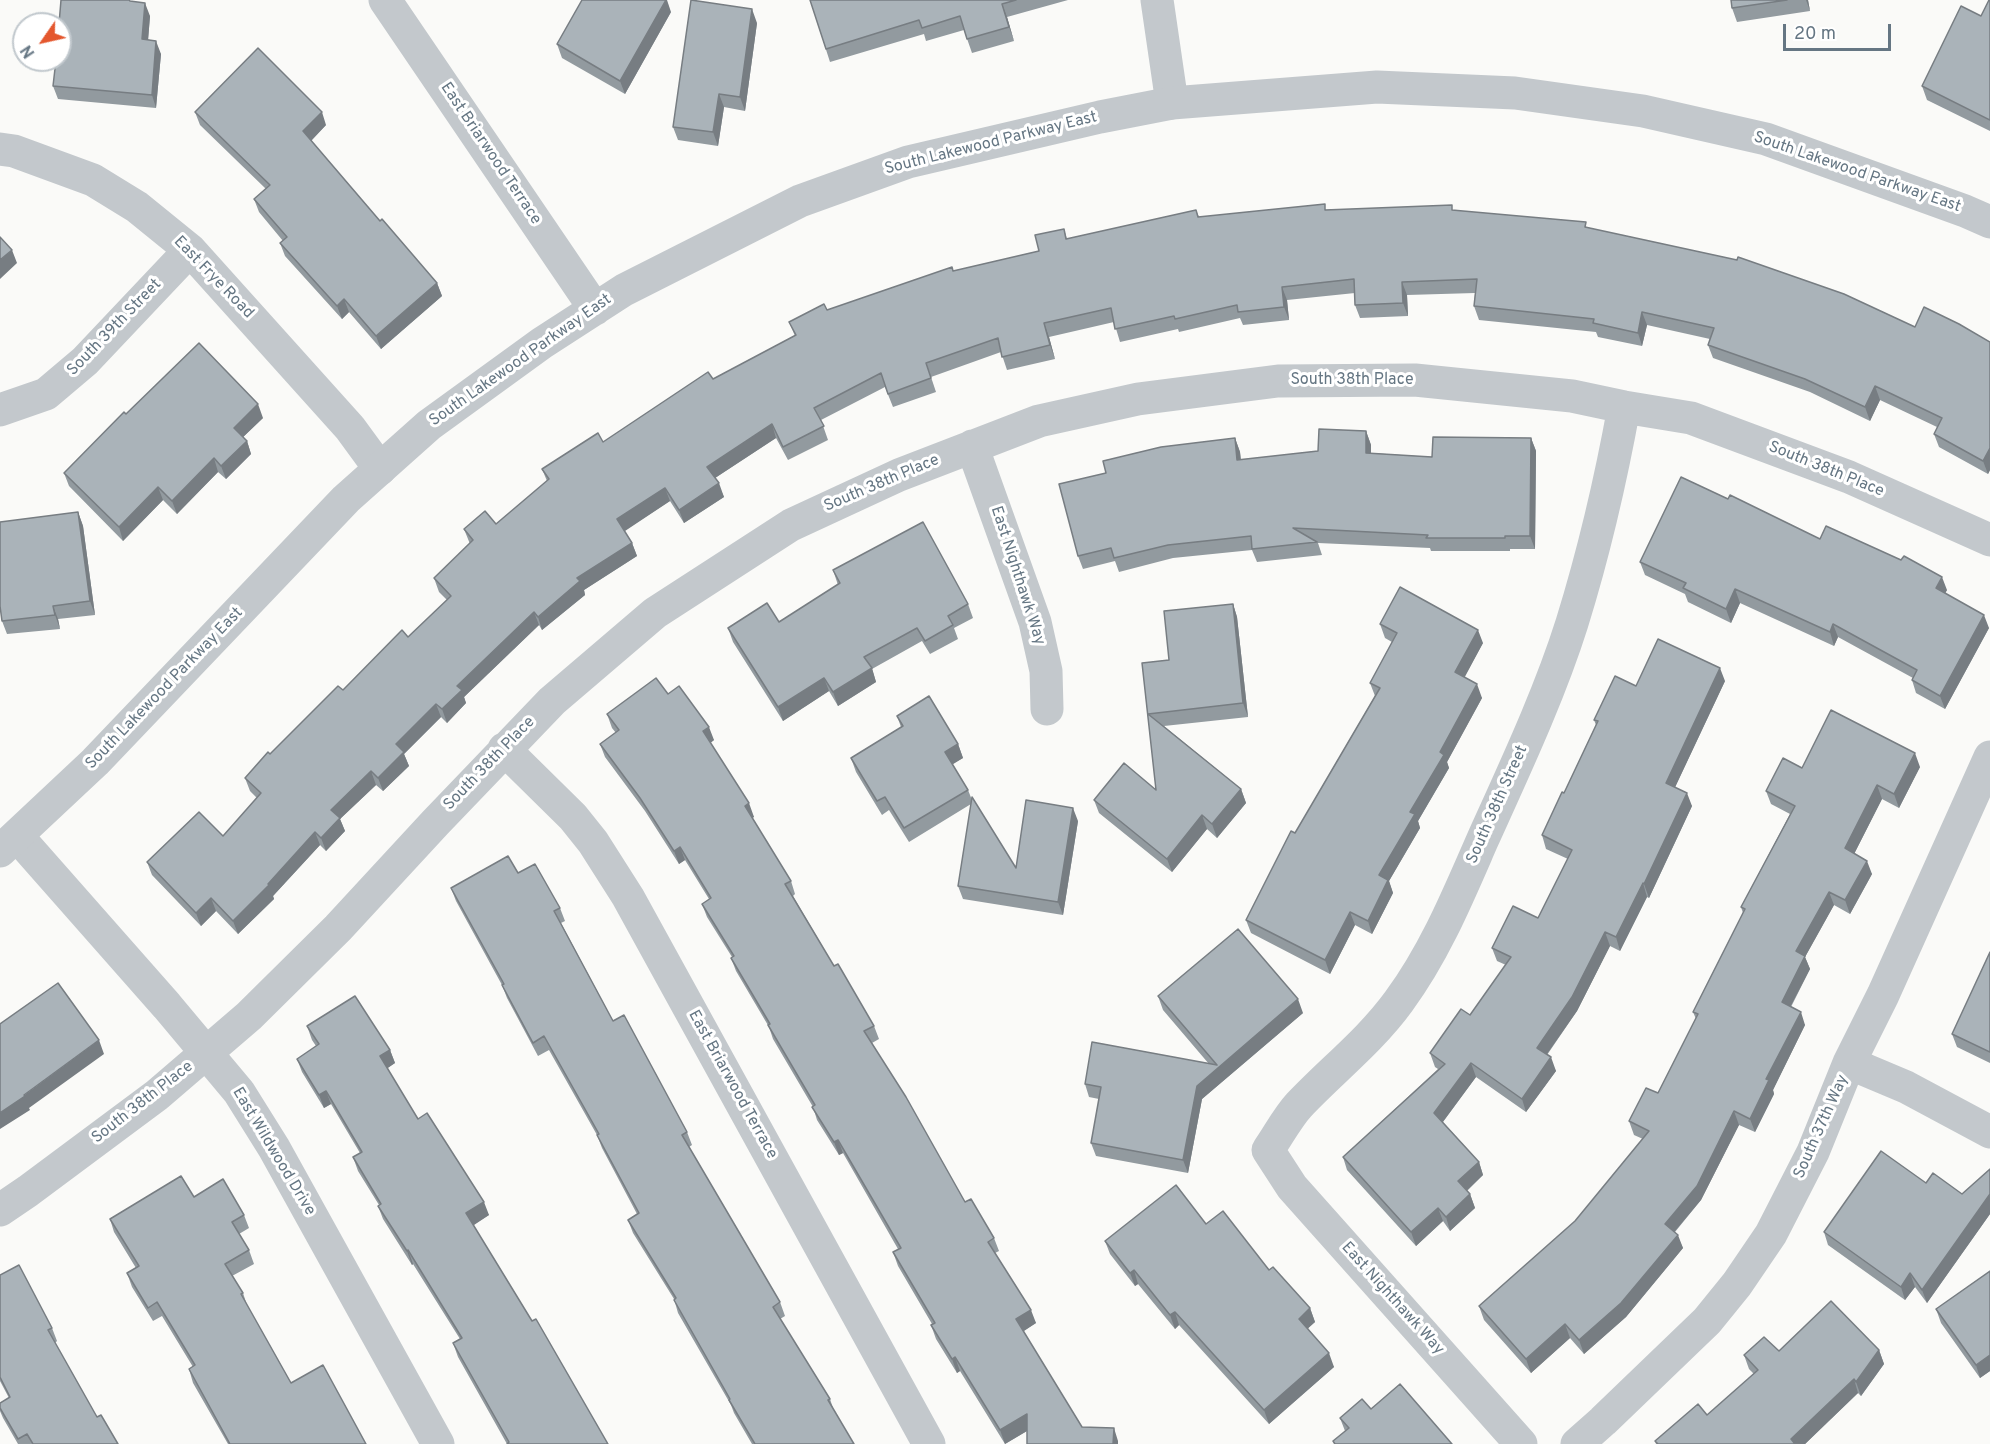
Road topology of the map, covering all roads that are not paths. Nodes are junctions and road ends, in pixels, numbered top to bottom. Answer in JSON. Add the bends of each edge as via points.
{"nodes":[{"id":1,"x":385,"y":0,"type":"edge"},
{"id":2,"x":1157,"y":0,"type":"edge"},
{"id":3,"x":1172,"y":103,"type":"junction"},
{"id":4,"x":0,"y":148,"type":"edge"},
{"id":5,"x":1990,"y":222,"type":"edge"},
{"id":6,"x":189,"y":250,"type":"junction"},
{"id":7,"x":595,"y":309,"type":"junction"},
{"id":8,"x":1624,"y":407,"type":"junction"},
{"id":9,"x":0,"y":410,"type":"edge"},
{"id":10,"x":972,"y":446,"type":"junction"},
{"id":11,"x":380,"y":469,"type":"junction"},
{"id":12,"x":1990,"y":540,"type":"edge"},
{"id":13,"x":1047,"y":709,"type":"dead end"},
{"id":14,"x":504,"y":749,"type":"junction"},
{"id":15,"x":1990,"y":757,"type":"edge"},
{"id":16,"x":9,"y":844,"type":"edge"},
{"id":17,"x":206,"y":1053,"type":"junction"},
{"id":18,"x":1849,"y":1063,"type":"junction"},
{"id":19,"x":1990,"y":1132,"type":"edge"},
{"id":20,"x":1268,"y":1150,"type":"joint"},
{"id":21,"x":0,"y":1210,"type":"edge"},
{"id":22,"x":438,"y":1444,"type":"edge"},
{"id":23,"x":929,"y":1444,"type":"edge"},
{"id":24,"x":1521,"y":1444,"type":"edge"},
{"id":25,"x":1577,"y":1444,"type":"edge"}],
"edges":[{"from":1,"to":7,"type":"street","name":"East Briarwood Terrace"},
{"from":2,"to":3,"type":"street"},
{"from":3,"to":5,"type":"street","name":"South Lakewood Parkway East","via":[[1377,87],[1515,93],[1643,111],[1766,139]]},
{"from":3,"to":7,"type":"street","name":"South Lakewood Parkway East","via":[[897,166],[800,201],[624,290]]},
{"from":4,"to":6,"type":"street","name":"East Frye Road","via":[[93,180],[137,207]]},
{"from":6,"to":9,"type":"street","name":"South 39th Street","via":[[85,362],[46,394]]},
{"from":6,"to":11,"type":"street","name":"East Frye Road","via":[[350,428]]},
{"from":7,"to":11,"type":"street","name":"South Lakewood Parkway East","via":[[429,425]]},
{"from":8,"to":10,"type":"street","name":"South 38th Place","via":[[1572,396],[1414,380],[1278,381],[1138,399],[1039,421]]},
{"from":8,"to":12,"type":"street","name":"South 38th Place","via":[[1691,418],[1849,477]]},
{"from":8,"to":20,"type":"street","name":"South 38th Street","via":[[1572,624],[1512,775],[1432,951],[1399,1002],[1358,1050],[1297,1107]]},
{"from":10,"to":13,"type":"street","name":"East Nighthawk Way","via":[[1035,622],[1046,671]]},
{"from":10,"to":14,"type":"street","name":"South 38th Place","via":[[791,525],[656,613],[552,701]]},
{"from":11,"to":16,"type":"street","name":"South Lakewood Parkway East","via":[[346,499],[95,762]]},
{"from":14,"to":17,"type":"street","name":"South 38th Place","via":[[338,928]]},
{"from":14,"to":23,"type":"street","name":"East Briarwood Terrace","via":[[573,817],[628,897]]},
{"from":15,"to":18,"type":"street","name":"South 37th Way"},
{"from":16,"to":17,"type":"street","name":"East Wildwood Drive"},
{"from":17,"to":21,"type":"street","name":"South 38th Place","via":[[157,1095]]},
{"from":17,"to":22,"type":"street","name":"East Wildwood Drive","via":[[239,1092],[274,1148]]},
{"from":18,"to":19,"type":"street","via":[[1906,1087]]},
{"from":18,"to":25,"type":"street","name":"South 37th Way","via":[[1808,1162],[1771,1234],[1737,1284],[1707,1321]]},
{"from":20,"to":24,"type":"street","name":"East Nighthawk Way","via":[[1292,1187]]}]}
